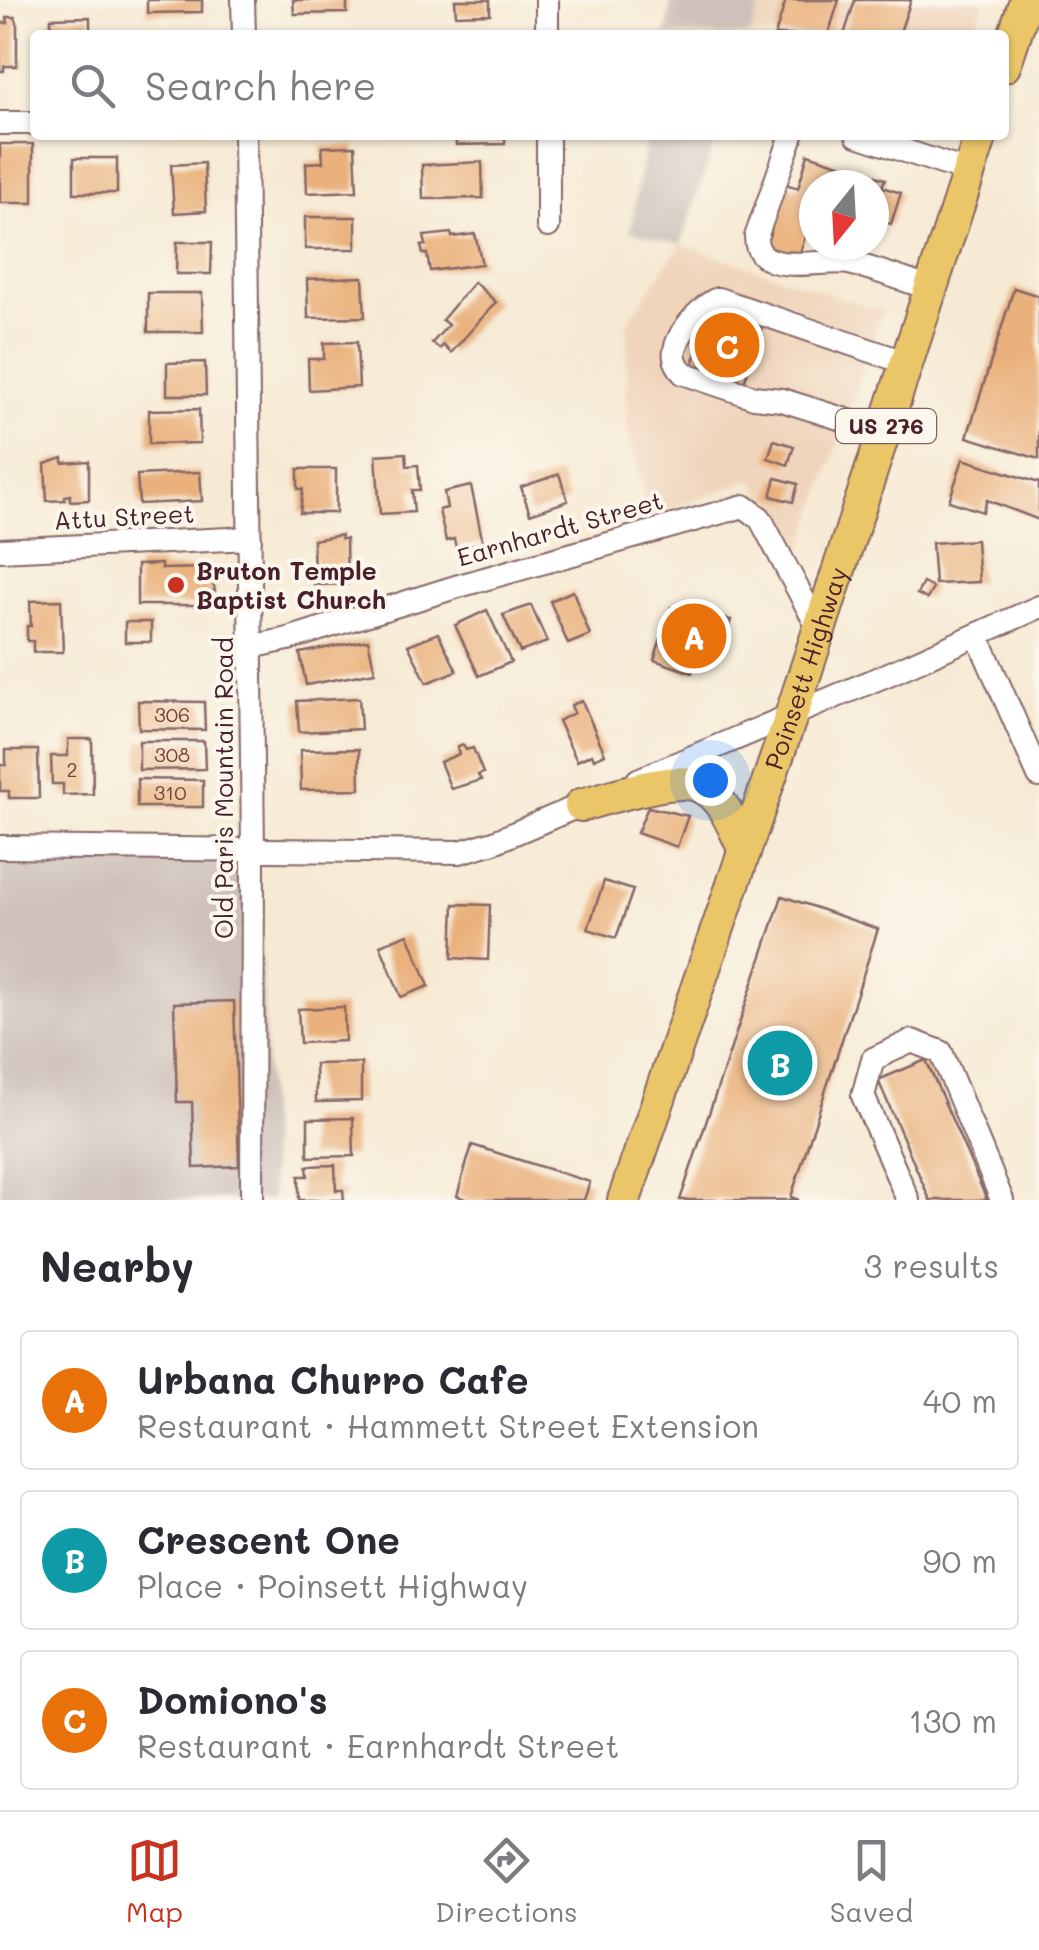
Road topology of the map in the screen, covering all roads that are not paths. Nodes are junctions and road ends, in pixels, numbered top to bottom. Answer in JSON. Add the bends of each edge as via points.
{"nodes":[{"id":1,"x":243,"y":0,"type":"edge"},
{"id":2,"x":547,"y":0,"type":"edge"},
{"id":3,"x":1026,"y":0,"type":"edge"},
{"id":4,"x":244,"y":30,"type":"edge"},
{"id":5,"x":547,"y":30,"type":"edge"},
{"id":6,"x":1009,"y":51,"type":"edge"},
{"id":7,"x":0,"y":123,"type":"edge"},
{"id":8,"x":30,"y":123,"type":"edge"},
{"id":9,"x":245,"y":140,"type":"edge"},
{"id":10,"x":548,"y":140,"type":"edge"},
{"id":11,"x":790,"y":140,"type":"edge"},
{"id":12,"x":872,"y":140,"type":"edge"},
{"id":13,"x":979,"y":140,"type":"edge"},
{"id":14,"x":969,"y":172,"type":"junction"},
{"id":15,"x":548,"y":226,"type":"dead end"},
{"id":16,"x":931,"y":289,"type":"junction"},
{"id":17,"x":906,"y":363,"type":"junction"},
{"id":18,"x":884,"y":432,"type":"junction"},
{"id":19,"x":250,"y":538,"type":"junction"},
{"id":20,"x":0,"y":550,"type":"edge"},
{"id":21,"x":1039,"y":607,"type":"edge"},
{"id":22,"x":819,"y":629,"type":"junction"},
{"id":23,"x":977,"y":635,"type":"junction"},
{"id":24,"x":251,"y":647,"type":"junction"},
{"id":25,"x":791,"y":716,"type":"junction"},
{"id":26,"x":1039,"y":776,"type":"edge"},
{"id":27,"x":581,"y":804,"type":"junction"},
{"id":28,"x":0,"y":847,"type":"edge"},
{"id":29,"x":744,"y":850,"type":"junction"},
{"id":30,"x":253,"y":851,"type":"junction"},
{"id":31,"x":252,"y":1200,"type":"edge"},
{"id":32,"x":624,"y":1200,"type":"edge"},
{"id":33,"x":908,"y":1200,"type":"edge"},
{"id":34,"x":1002,"y":1200,"type":"edge"}],
"edges":[{"from":1,"to":4,"type":"street"},
{"from":2,"to":5,"type":"street"},
{"from":3,"to":6,"type":"highway"},
{"from":7,"to":8,"type":"street"},
{"from":9,"to":19,"type":"street","name":"Old Paris Mountain Road"},
{"from":10,"to":15,"type":"street"},
{"from":11,"to":16,"type":"street","via":[[756,237],[762,256],[796,265],[848,262]]},
{"from":12,"to":14,"type":"street"},
{"from":13,"to":14,"type":"highway","name":"Poinsett Highway","number":"US 276"},
{"from":14,"to":16,"type":"highway","name":"Poinsett Highway","number":"US 276"},
{"from":16,"to":17,"type":"highway","name":"Poinsett Highway","number":"US 276"},
{"from":17,"to":18,"type":"highway","name":"Poinsett Highway","number":"US 276"},
{"from":17,"to":18,"type":"street","via":[[718,299],[708,302],[677,342],[674,357],[683,374]]},
{"from":18,"to":22,"type":"highway","name":"Poinsett Highway","number":"US 276"},
{"from":19,"to":20,"type":"street","name":"Attu Street"},
{"from":19,"to":24,"type":"street","name":"Old Paris Mountain Road"},
{"from":21,"to":23,"type":"street"},
{"from":22,"to":24,"type":"street","name":"Earnhardt Street","via":[[760,518],[744,506]]},
{"from":22,"to":25,"type":"highway","name":"Poinsett Highway","number":"US 276"},
{"from":23,"to":25,"type":"street"},
{"from":23,"to":26,"type":"street"},
{"from":24,"to":30,"type":"street","name":"Old Paris Mountain Road"},
{"from":25,"to":27,"type":"street"},
{"from":25,"to":29,"type":"highway","name":"Poinsett Highway","number":"US 276"},
{"from":27,"to":29,"type":"highway","via":[[676,784],[699,786],[728,814]]},
{"from":27,"to":30,"type":"street","via":[[460,852]]},
{"from":28,"to":30,"type":"street"},
{"from":29,"to":32,"type":"highway","name":"Poinsett Highway","number":"US 276"},
{"from":30,"to":31,"type":"street","name":"Old Paris Mountain Road"},
{"from":33,"to":34,"type":"street","via":[[862,1096],[873,1058],[912,1040],[940,1052]]}]}
